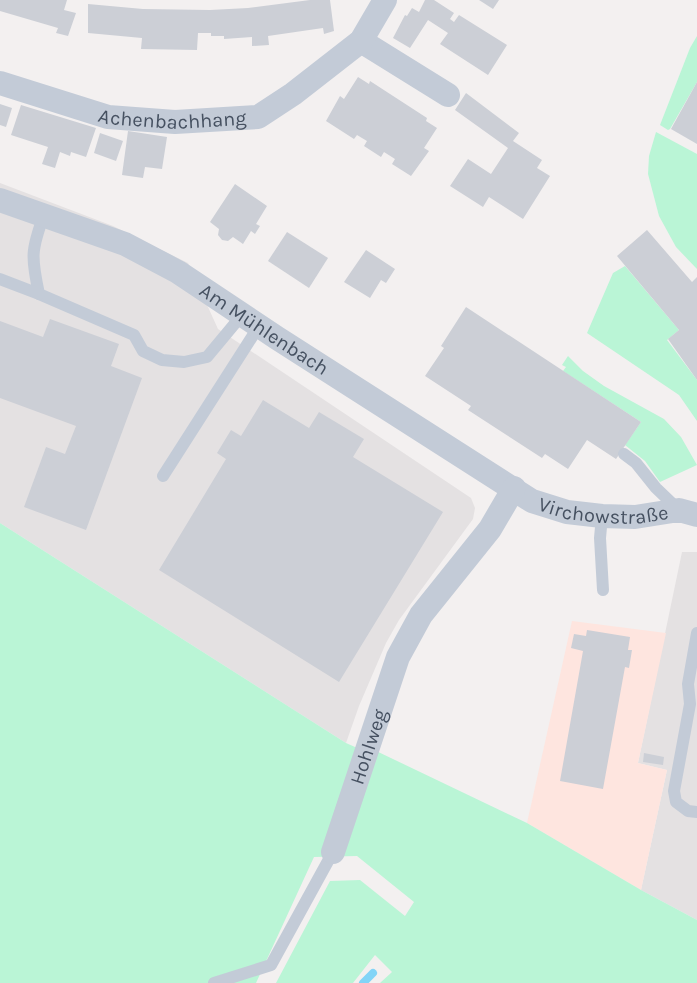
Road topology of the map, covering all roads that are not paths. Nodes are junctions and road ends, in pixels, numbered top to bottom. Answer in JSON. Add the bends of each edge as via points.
{"nodes":[{"id":1,"x":385,"y":0,"type":"edge"},
{"id":2,"x":361,"y":41,"type":"junction"},
{"id":3,"x":0,"y":83,"type":"edge"},
{"id":4,"x":448,"y":95,"type":"dead end"},
{"id":5,"x":0,"y":200,"type":"edge"},
{"id":6,"x":44,"y":215,"type":"junction"},
{"id":7,"x":0,"y":279,"type":"edge"},
{"id":8,"x":39,"y":294,"type":"junction"},
{"id":9,"x":250,"y":320,"type":"junction"},
{"id":10,"x":624,"y":454,"type":"dead end"},
{"id":11,"x":163,"y":476,"type":"dead end"},
{"id":12,"x":514,"y":488,"type":"junction"},
{"id":13,"x":691,"y":506,"type":"edge"},
{"id":14,"x":602,"y":516,"type":"junction"},
{"id":15,"x":603,"y":590,"type":"dead end"},
{"id":16,"x":697,"y":633,"type":"edge"},
{"id":17,"x":697,"y":812,"type":"edge"},
{"id":18,"x":333,"y":852,"type":"joint"},
{"id":19,"x":214,"y":983,"type":"edge"}],
"edges":[{"from":1,"to":2,"type":"street","name":"Achenbachhang"},
{"from":2,"to":3,"type":"street","name":"Achenbachhang","via":[[258,117],[175,122],[108,117]]},
{"from":2,"to":4,"type":"street"},
{"from":5,"to":6,"type":"street","name":"Am Mühlenbach"},
{"from":6,"to":8,"type":"lane","via":[[34,240],[32,260]]},
{"from":6,"to":9,"type":"street","name":"Am Mühlenbach","via":[[125,244],[178,272]]},
{"from":7,"to":8,"type":"lane"},
{"from":8,"to":9,"type":"lane","via":[[134,334],[143,351],[162,360],[184,362],[207,357]]},
{"from":9,"to":11,"type":"lane"},
{"from":9,"to":12,"type":"street","name":"Am Mühlenbach"},
{"from":10,"to":13,"type":"lane","via":[[656,489]]},
{"from":12,"to":14,"type":"street","name":"Virchowstraße","via":[[532,501],[567,512]]},
{"from":12,"to":18,"type":"street","name":"Hohlweg","via":[[490,529],[422,615],[398,657]]},
{"from":13,"to":14,"type":"street","name":"Virchowstraße","via":[[635,517]]},
{"from":14,"to":15,"type":"lane"},
{"from":16,"to":17,"type":"lane","via":[[688,684],[690,704],[674,791],[676,802]]},
{"from":18,"to":19,"type":"lane","name":"Hohlweg","via":[[271,965]]}]}
